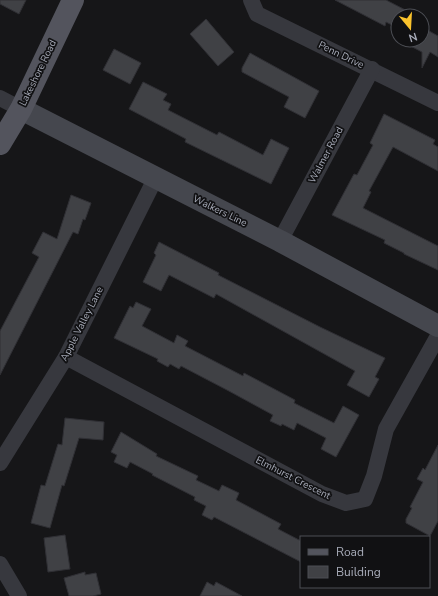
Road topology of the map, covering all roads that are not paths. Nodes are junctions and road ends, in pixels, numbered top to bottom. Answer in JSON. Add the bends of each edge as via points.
{"nodes":[{"id":1,"x":74,"y":0,"type":"edge"},
{"id":2,"x":251,"y":0,"type":"edge"},
{"id":3,"x":372,"y":69,"type":"junction"},
{"id":4,"x":0,"y":98,"type":"edge"},
{"id":5,"x":438,"y":103,"type":"edge"},
{"id":6,"x":21,"y":109,"type":"junction"},
{"id":7,"x":0,"y":144,"type":"edge"},
{"id":8,"x":155,"y":179,"type":"junction"},
{"id":9,"x":280,"y":241,"type":"junction"},
{"id":10,"x":438,"y":326,"type":"edge"},
{"id":11,"x":438,"y":336,"type":"edge"},
{"id":12,"x":66,"y":357,"type":"junction"},
{"id":13,"x":0,"y":463,"type":"edge"},
{"id":14,"x":0,"y":564,"type":"edge"},
{"id":15,"x":19,"y":596,"type":"edge"}],
"edges":[{"from":1,"to":6,"type":"main road","name":"Lakeshore Road"},
{"from":2,"to":3,"type":"street","name":"Penn Drive","via":[[257,14]]},
{"from":3,"to":5,"type":"street","name":"Penn Drive"},
{"from":3,"to":9,"type":"street","name":"Walmer Road"},
{"from":4,"to":6,"type":"street","name":"Walkers Line"},
{"from":6,"to":7,"type":"main road","name":"Lakeshore Road"},
{"from":6,"to":8,"type":"main road","name":"Walkers Line"},
{"from":8,"to":9,"type":"main road","name":"Walkers Line"},
{"from":8,"to":12,"type":"street","name":"Apple Valley Lane"},
{"from":9,"to":10,"type":"main road","name":"Walkers Line"},
{"from":11,"to":12,"type":"street","name":"Elmhurst Crescent","via":[[386,429],[374,476],[365,499],[346,503],[322,494]]},
{"from":12,"to":13,"type":"street","name":"Apple Valley Lane"},
{"from":14,"to":15,"type":"street"}]}
